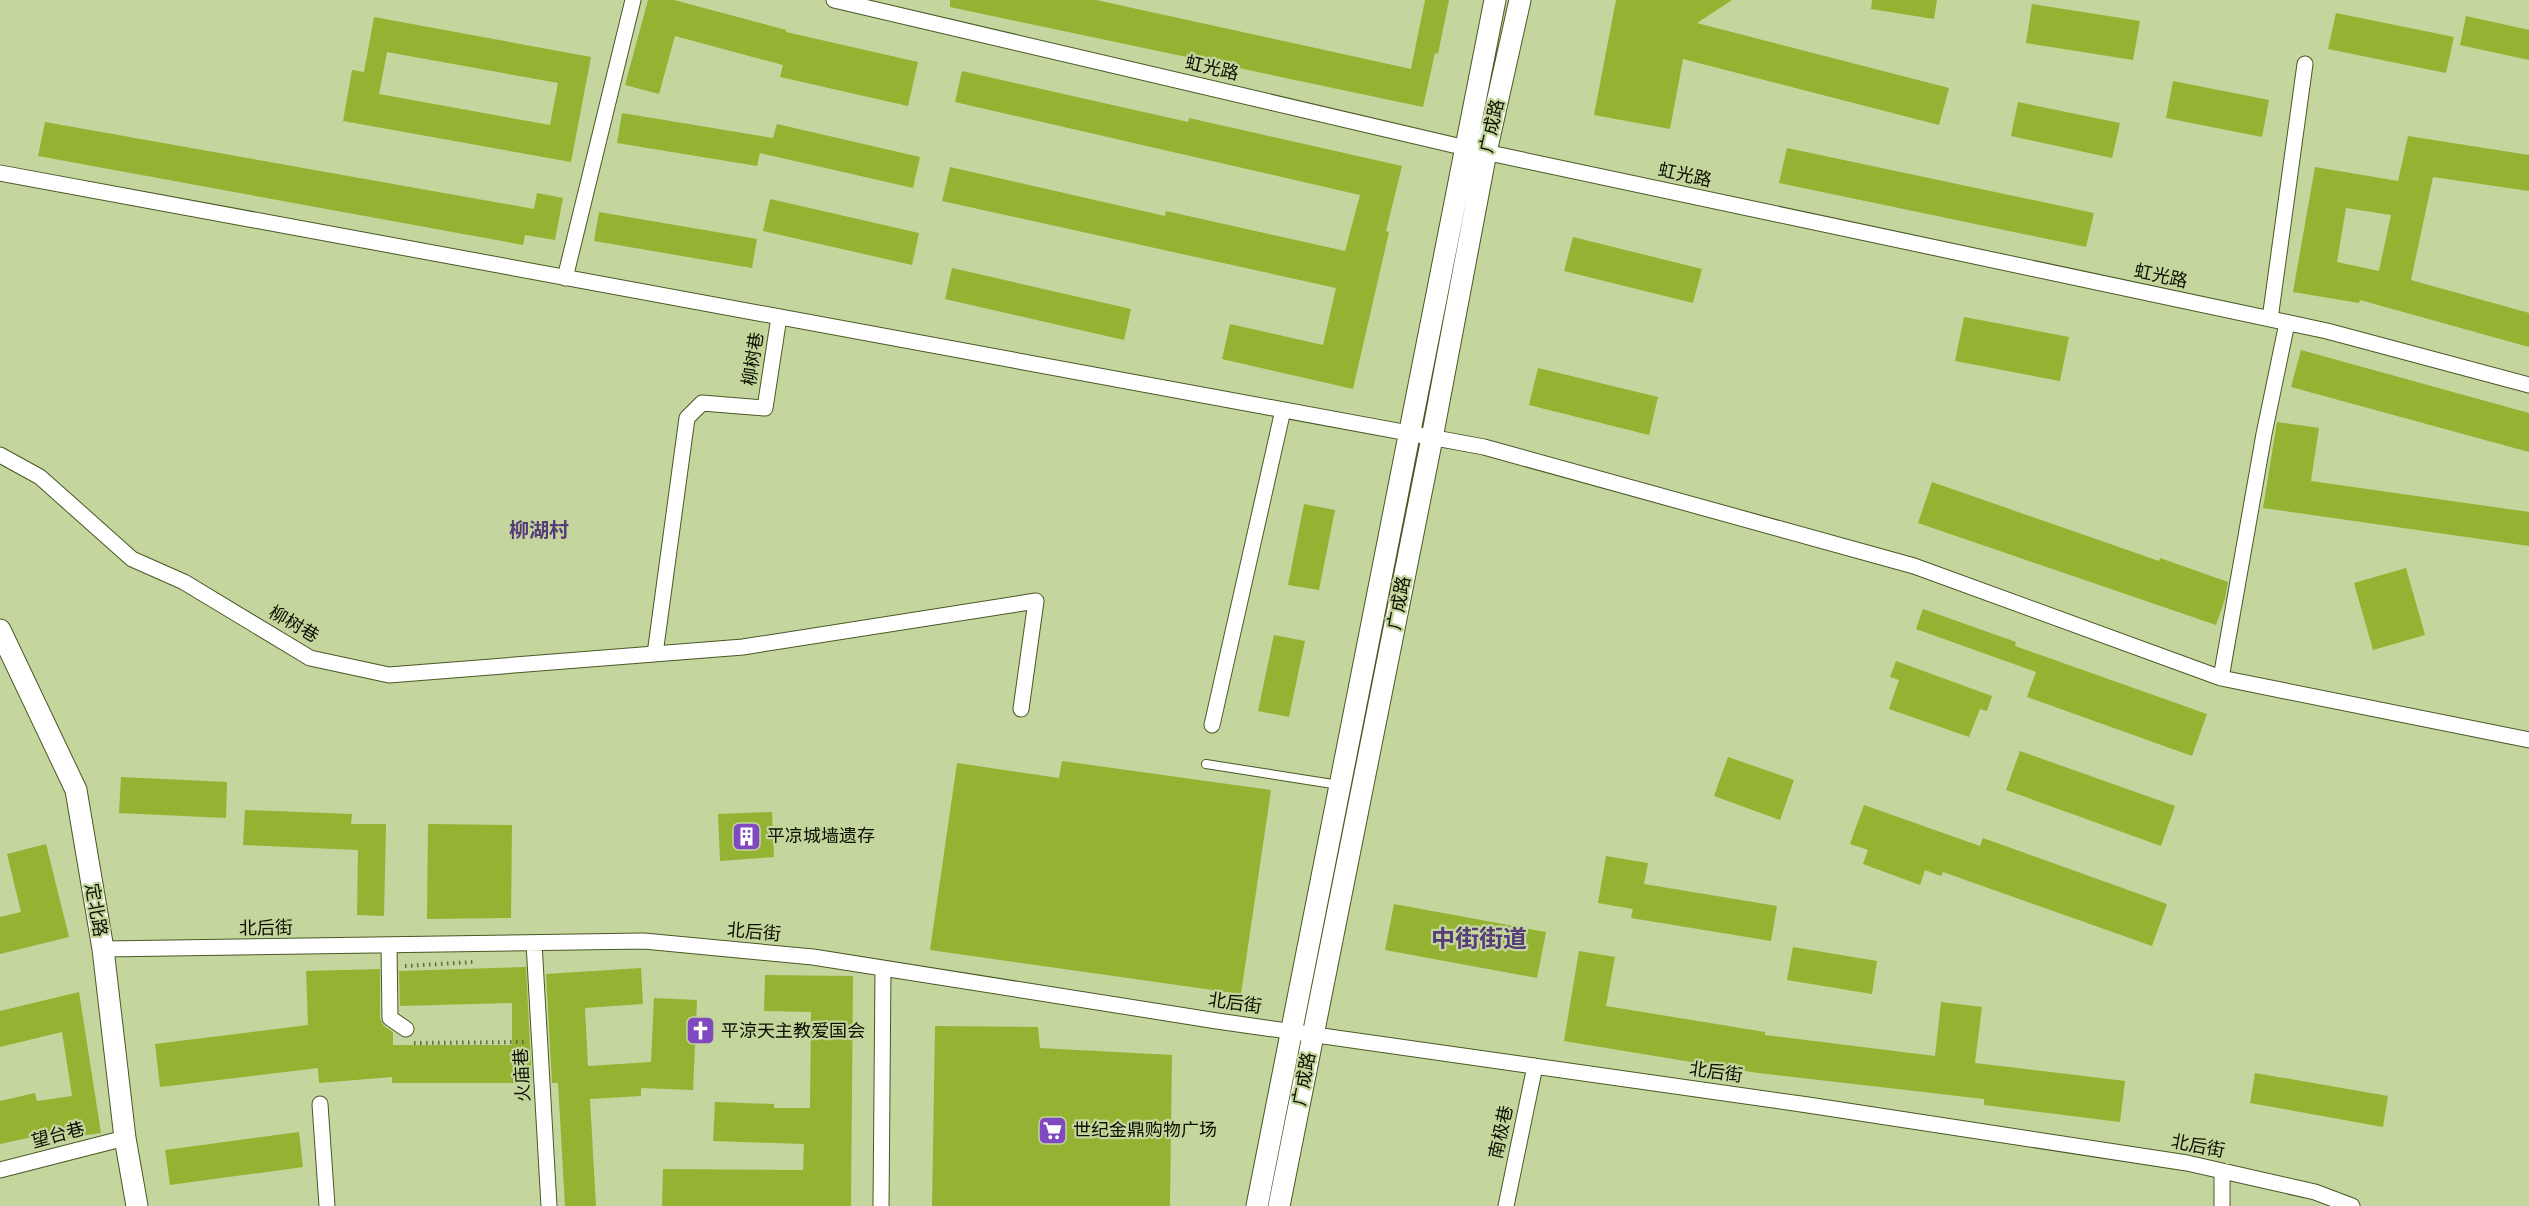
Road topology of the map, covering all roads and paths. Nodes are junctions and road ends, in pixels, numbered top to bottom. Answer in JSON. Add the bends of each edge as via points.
{"nodes":[{"id":1,"x":633,"y":0,"type":"edge"},
{"id":2,"x":834,"y":0,"type":"edge"},
{"id":3,"x":1495,"y":0,"type":"edge"},
{"id":4,"x":1520,"y":0,"type":"edge"},
{"id":5,"x":2305,"y":64,"type":"dead end"},
{"id":6,"x":1476,"y":150,"type":"junction"},
{"id":7,"x":0,"y":173,"type":"edge"},
{"id":8,"x":565,"y":278,"type":"junction"},
{"id":9,"x":779,"y":317,"type":"junction"},
{"id":10,"x":2270,"y":319,"type":"junction"},
{"id":11,"x":2287,"y":323,"type":"junction"},
{"id":12,"x":2529,"y":385,"type":"edge"},
{"id":13,"x":1283,"y":410,"type":"junction"},
{"id":14,"x":1410,"y":434,"type":"junction"},
{"id":15,"x":1432,"y":438,"type":"junction"},
{"id":16,"x":0,"y":455,"type":"edge"},
{"id":17,"x":0,"y":630,"type":"edge"},
{"id":18,"x":655,"y":654,"type":"junction"},
{"id":19,"x":2221,"y":678,"type":"junction"},
{"id":20,"x":1021,"y":709,"type":"dead end"},
{"id":21,"x":1212,"y":725,"type":"dead end"},
{"id":22,"x":2529,"y":740,"type":"edge"},
{"id":23,"x":1206,"y":764,"type":"dead end"},
{"id":24,"x":1340,"y":785,"type":"junction"},
{"id":25,"x":534,"y":943,"type":"junction"},
{"id":26,"x":389,"y":945,"type":"junction"},
{"id":27,"x":103,"y":949,"type":"junction"},
{"id":28,"x":482,"y":962,"type":"dead end"},
{"id":29,"x":389,"y":966,"type":"junction"},
{"id":30,"x":883,"y":968,"type":"junction"},
{"id":31,"x":406,"y":1029,"type":"dead end"},
{"id":32,"x":1292,"y":1031,"type":"junction"},
{"id":33,"x":1313,"y":1035,"type":"junction"},
{"id":34,"x":540,"y":1042,"type":"junction"},
{"id":35,"x":413,"y":1043,"type":"dead end"},
{"id":36,"x":1535,"y":1066,"type":"junction"},
{"id":37,"x":320,"y":1104,"type":"dead end"},
{"id":38,"x":125,"y":1137,"type":"junction"},
{"id":39,"x":0,"y":1170,"type":"edge"},
{"id":40,"x":2222,"y":1171,"type":"junction"},
{"id":41,"x":137,"y":1206,"type":"edge"},
{"id":42,"x":327,"y":1206,"type":"edge"},
{"id":43,"x":549,"y":1206,"type":"edge"},
{"id":44,"x":881,"y":1206,"type":"edge"},
{"id":45,"x":1257,"y":1206,"type":"edge"},
{"id":46,"x":1279,"y":1206,"type":"edge"},
{"id":47,"x":1506,"y":1206,"type":"edge"},
{"id":48,"x":2222,"y":1206,"type":"edge"},
{"id":49,"x":2352,"y":1206,"type":"edge"}],
"edges":[{"from":1,"to":8,"type":"street"},
{"from":2,"to":6,"type":"street","name":"虹光路"},
{"from":3,"to":6,"type":"main road","name":"广成路"},
{"from":4,"to":6,"type":"main road","name":"广成路"},
{"from":5,"to":10,"type":"street"},
{"from":6,"to":10,"type":"street","name":"虹光路"},
{"from":6,"to":14,"type":"main road","name":"广成路"},
{"from":6,"to":15,"type":"main road","name":"广成路"},
{"from":7,"to":8,"type":"street"},
{"from":8,"to":9,"type":"street"},
{"from":9,"to":13,"type":"street"},
{"from":9,"to":18,"type":"street","name":"柳树巷","via":[[765,408],[702,403],[687,418]]},
{"from":10,"to":11,"type":"street","name":"虹光路"},
{"from":11,"to":12,"type":"street","name":"虹光路"},
{"from":11,"to":19,"type":"street"},
{"from":13,"to":14,"type":"street"},
{"from":13,"to":21,"type":"street"},
{"from":14,"to":15,"type":"street"},
{"from":14,"to":24,"type":"main road","name":"广成路"},
{"from":15,"to":19,"type":"street","via":[[1484,447],[1914,566]]},
{"from":15,"to":33,"type":"main road","name":"广成路"},
{"from":16,"to":18,"type":"street","name":"柳树巷","via":[[40,477],[132,559],[184,582],[310,658],[389,675]]},
{"from":17,"to":27,"type":"main road","name":"定北路","via":[[76,790]]},
{"from":18,"to":20,"type":"street","name":"柳树巷","via":[[743,648],[1036,601]]},
{"from":19,"to":22,"type":"street"},
{"from":23,"to":24,"type":"lane"},
{"from":24,"to":32,"type":"main road","name":"广成路"},
{"from":25,"to":26,"type":"street","name":"北后街"},
{"from":25,"to":30,"type":"street","name":"北后街","via":[[644,941],[813,957]]},
{"from":25,"to":34,"type":"street","name":"火庙巷"},
{"from":26,"to":27,"type":"street","name":"北后街"},
{"from":26,"to":29,"type":"street"},
{"from":27,"to":38,"type":"main road","name":"定北路"},
{"from":28,"to":29,"type":"path"},
{"from":29,"to":31,"type":"street","via":[[390,1018]]},
{"from":30,"to":32,"type":"street","name":"北后街"},
{"from":30,"to":44,"type":"street"},
{"from":32,"to":33,"type":"street","name":"北后街"},
{"from":32,"to":45,"type":"main road","name":"广成路"},
{"from":33,"to":36,"type":"street","name":"北后街"},
{"from":33,"to":46,"type":"main road","name":"广成路"},
{"from":34,"to":35,"type":"path"},
{"from":34,"to":43,"type":"street","name":"火庙巷"},
{"from":36,"to":40,"type":"street","name":"北后街","via":[[2187,1162]]},
{"from":36,"to":47,"type":"street","name":"南极巷"},
{"from":37,"to":42,"type":"street"},
{"from":38,"to":39,"type":"street","name":"望台巷"},
{"from":38,"to":41,"type":"main road","name":"定北路"},
{"from":40,"to":48,"type":"street"},
{"from":40,"to":49,"type":"street","name":"北后街","via":[[2315,1192]]}]}
